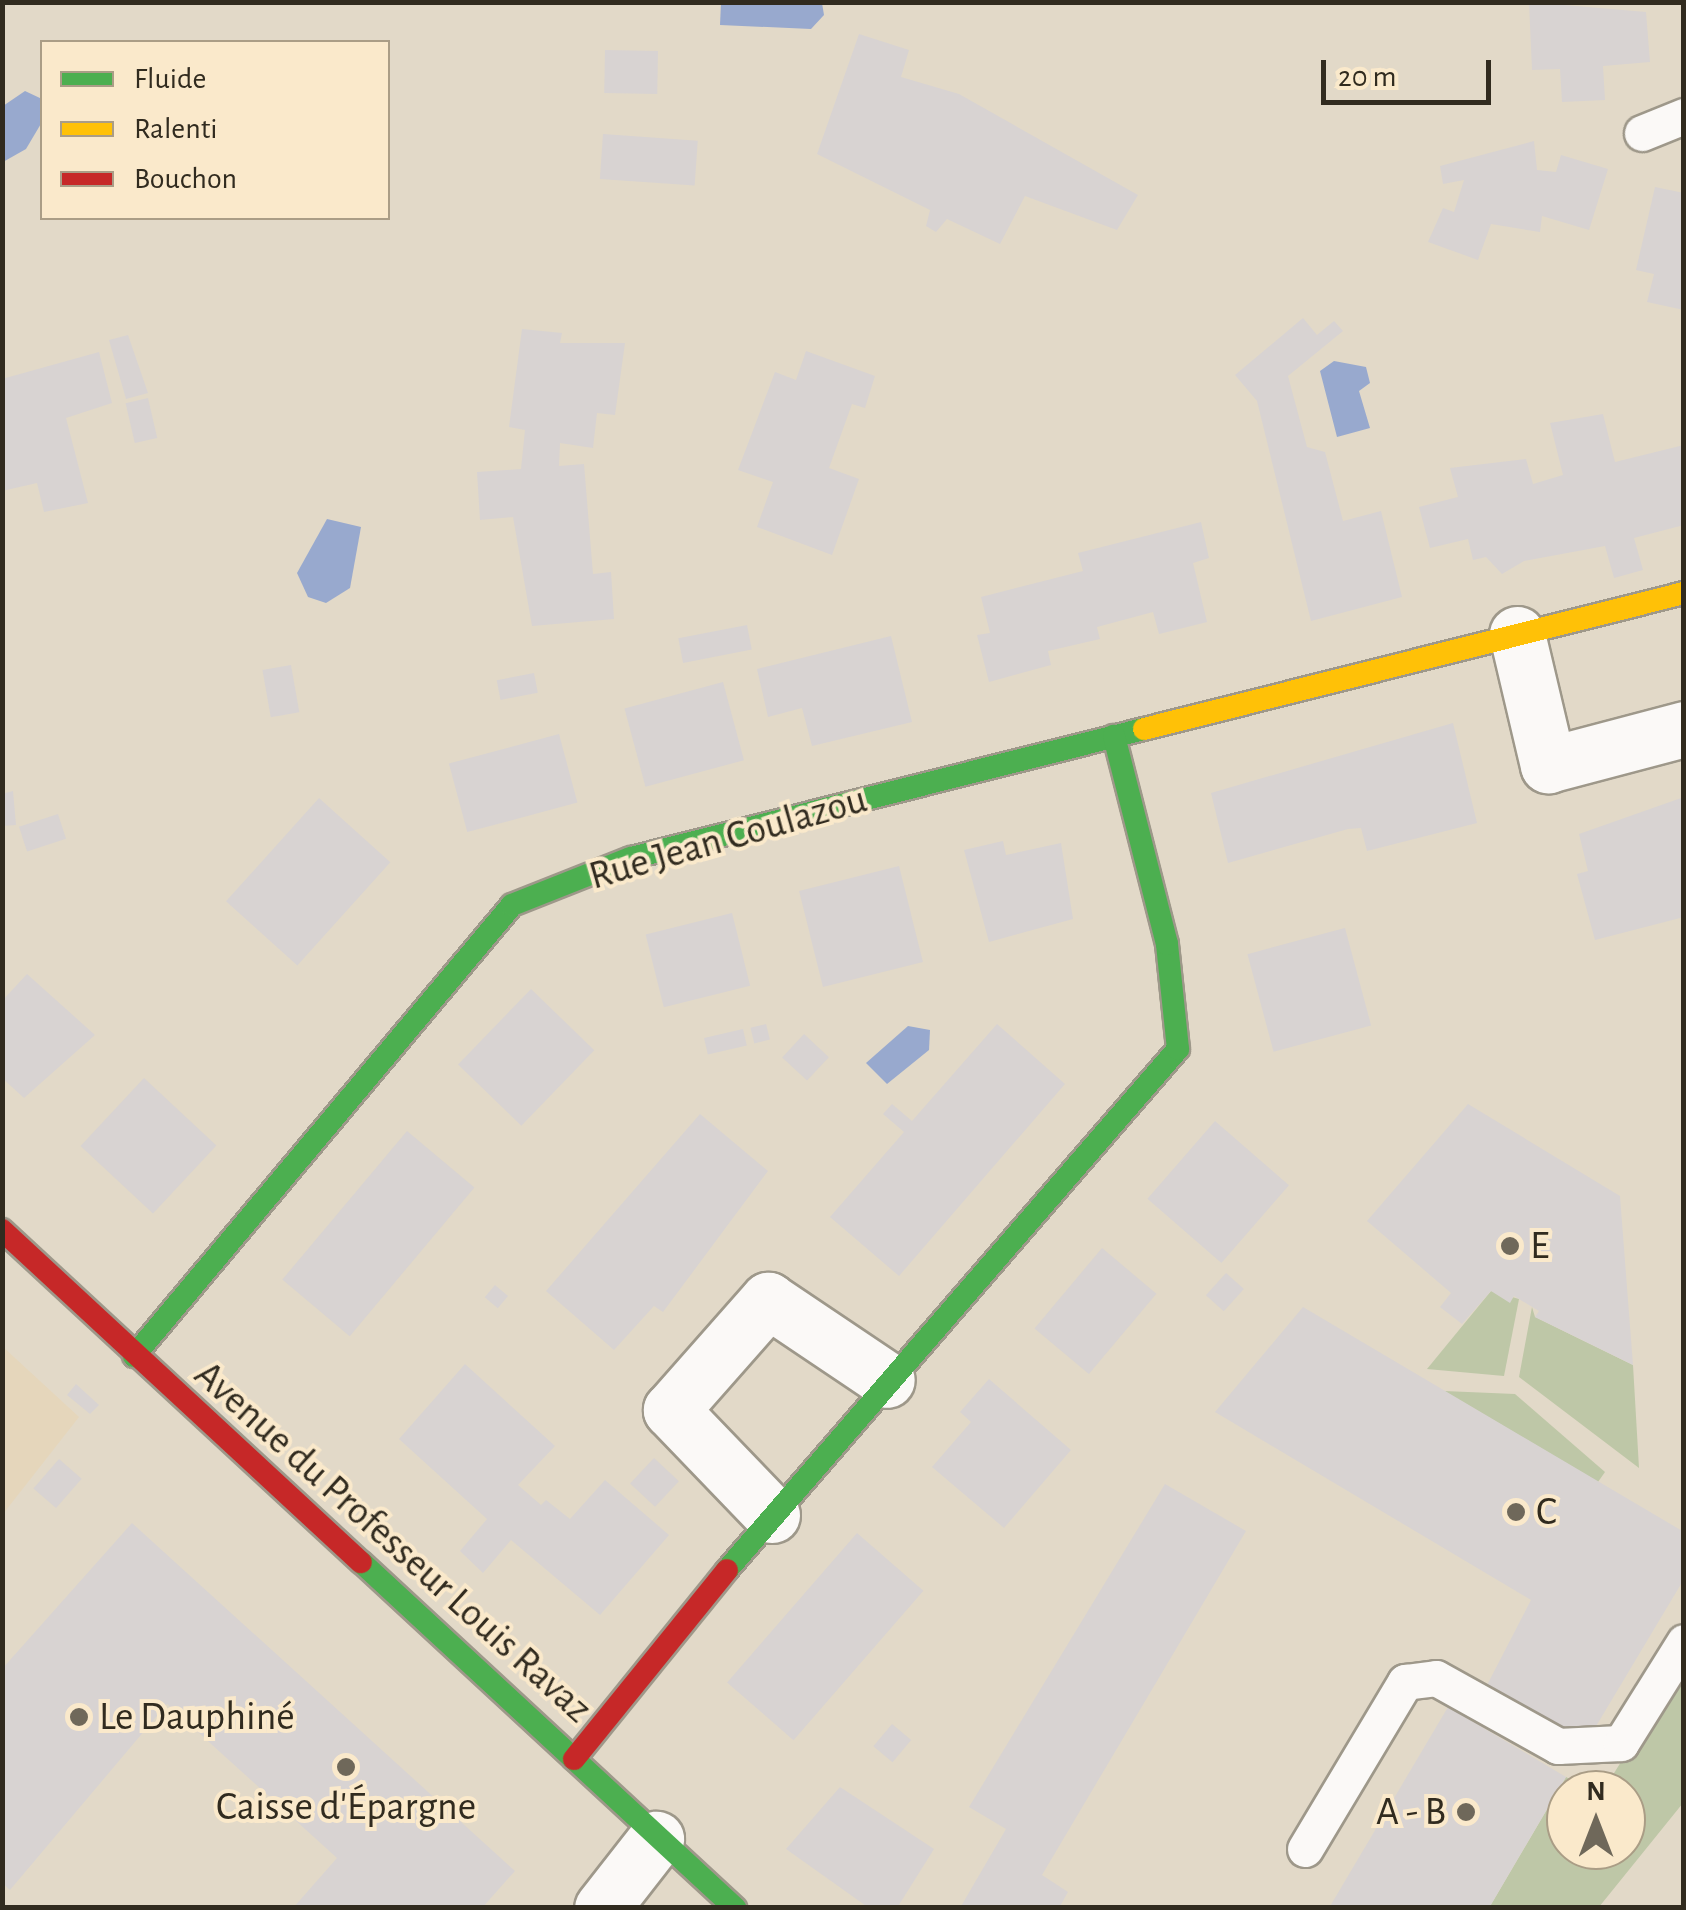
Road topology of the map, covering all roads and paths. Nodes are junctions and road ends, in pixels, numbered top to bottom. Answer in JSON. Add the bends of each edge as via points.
{"nodes":[{"id":1,"x":1684,"y":116,"type":"edge"},
{"id":2,"x":1642,"y":133,"type":"dead end"},
{"id":3,"x":1684,"y":593,"type":"edge"},
{"id":4,"x":1517,"y":634,"type":"junction"},
{"id":5,"x":1684,"y":730,"type":"edge"},
{"id":6,"x":1114,"y":736,"type":"junction"},
{"id":7,"x":2,"y":1230,"type":"edge"},
{"id":8,"x":134,"y":1356,"type":"junction"},
{"id":9,"x":887,"y":1380,"type":"junction"},
{"id":10,"x":772,"y":1515,"type":"junction"},
{"id":11,"x":1684,"y":1642,"type":"edge"},
{"id":12,"x":574,"y":1759,"type":"junction"},
{"id":13,"x":656,"y":1840,"type":"junction"},
{"id":14,"x":1305,"y":1849,"type":"dead end"},
{"id":15,"x":602,"y":1908,"type":"edge"},
{"id":16,"x":735,"y":1908,"type":"edge"}],
"edges":[{"from":1,"to":2,"type":"lane"},
{"from":3,"to":4,"type":"street","name":"Rue Jean Coulazou"},
{"from":4,"to":5,"type":"street","via":[[1548,765]]},
{"from":4,"to":6,"type":"street","name":"Rue Jean Coulazou"},
{"from":6,"to":8,"type":"street","name":"Rue Jean Coulazou","via":[[631,858],[512,905]]},
{"from":6,"to":9,"type":"street","via":[[1167,944],[1178,1049]]},
{"from":7,"to":8,"type":"street","name":"Avenue du Professeur Louis Ravaz"},
{"from":8,"to":12,"type":"street","name":"Avenue du Professeur Louis Ravaz"},
{"from":9,"to":10,"type":"street"},
{"from":9,"to":10,"type":"street","via":[[768,1300],[671,1410]]},
{"from":10,"to":12,"type":"street"},
{"from":11,"to":14,"type":"lane","via":[[1621,1743],[1558,1746],[1436,1678],[1405,1682]]},
{"from":12,"to":13,"type":"street","name":"Avenue du Professeur Louis Ravaz"},
{"from":13,"to":15,"type":"street"},
{"from":13,"to":16,"type":"street","name":"Avenue du Professeur Louis Ravaz"}]}
